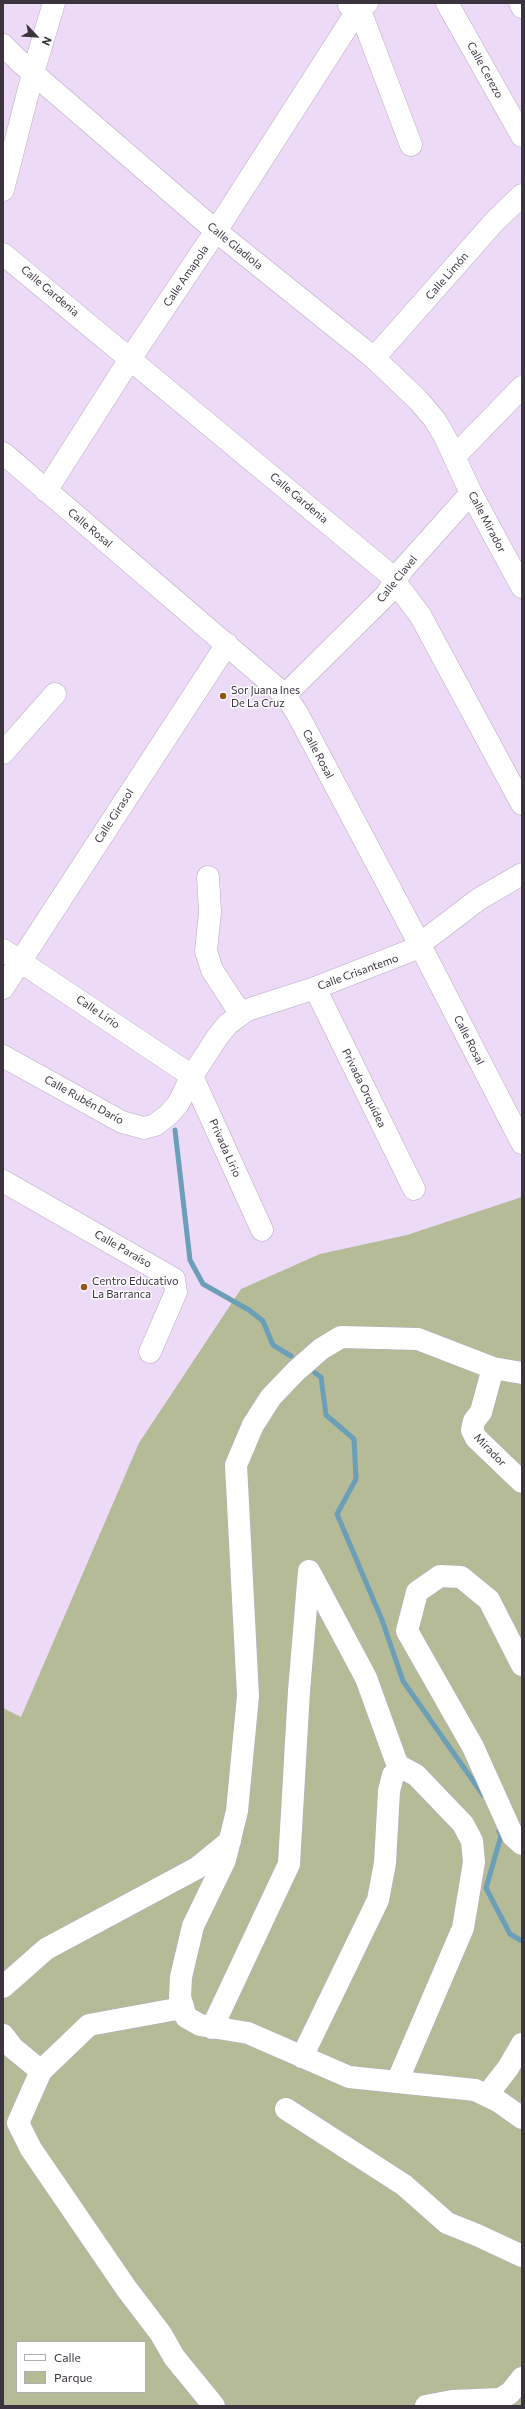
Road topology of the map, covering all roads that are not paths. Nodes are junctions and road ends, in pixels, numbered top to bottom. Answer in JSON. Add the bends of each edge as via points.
{"nodes":[{"id":1,"x":54,"y":3,"type":"edge"},
{"id":2,"x":447,"y":3,"type":"edge"},
{"id":3,"x":520,"y":3,"type":"edge"},
{"id":4,"x":357,"y":5,"type":"edge"},
{"id":5,"x":522,"y":7,"type":"edge"},
{"id":6,"x":3,"y":45,"type":"edge"},
{"id":7,"x":33,"y":73,"type":"junction"},
{"id":8,"x":522,"y":136,"type":"edge"},
{"id":9,"x":412,"y":146,"type":"dead end"},
{"id":10,"x":3,"y":190,"type":"edge"},
{"id":11,"x":522,"y":195,"type":"edge"},
{"id":12,"x":216,"y":231,"type":"junction"},
{"id":13,"x":3,"y":254,"type":"edge"},
{"id":14,"x":374,"y":358,"type":"junction"},
{"id":15,"x":130,"y":359,"type":"junction"},
{"id":16,"x":522,"y":388,"type":"edge"},
{"id":17,"x":3,"y":453,"type":"edge"},
{"id":18,"x":455,"y":456,"type":"junction"},
{"id":19,"x":46,"y":491,"type":"junction"},
{"id":20,"x":471,"y":493,"type":"junction"},
{"id":21,"x":395,"y":581,"type":"junction"},
{"id":22,"x":522,"y":587,"type":"edge"},
{"id":23,"x":227,"y":644,"type":"junction"},
{"id":24,"x":55,"y":694,"type":"dead end"},
{"id":25,"x":285,"y":695,"type":"junction"},
{"id":26,"x":3,"y":753,"type":"edge"},
{"id":27,"x":522,"y":804,"type":"edge"},
{"id":28,"x":522,"y":874,"type":"edge"},
{"id":29,"x":208,"y":877,"type":"dead end"},
{"id":30,"x":420,"y":945,"type":"junction"},
{"id":31,"x":12,"y":955,"type":"edge"},
{"id":32,"x":3,"y":988,"type":"edge"},
{"id":33,"x":315,"y":988,"type":"junction"},
{"id":34,"x":240,"y":1014,"type":"junction"},
{"id":35,"x":3,"y":1056,"type":"edge"},
{"id":36,"x":195,"y":1071,"type":"junction"},
{"id":37,"x":522,"y":1143,"type":"edge"},
{"id":38,"x":3,"y":1180,"type":"edge"},
{"id":39,"x":414,"y":1189,"type":"dead end"},
{"id":40,"x":262,"y":1230,"type":"dead end"},
{"id":41,"x":150,"y":1352,"type":"dead end"},
{"id":42,"x":493,"y":1368,"type":"junction"},
{"id":43,"x":522,"y":1373,"type":"edge"},
{"id":44,"x":522,"y":1482,"type":"edge"},
{"id":45,"x":522,"y":1665,"type":"edge"},
{"id":46,"x":399,"y":1769,"type":"junction"},
{"id":47,"x":231,"y":1840,"type":"junction"},
{"id":48,"x":522,"y":1844,"type":"edge"},
{"id":49,"x":3,"y":1987,"type":"edge"},
{"id":50,"x":182,"y":2008,"type":"junction"},
{"id":51,"x":212,"y":2028,"type":"junction"},
{"id":52,"x":3,"y":2035,"type":"edge"},
{"id":53,"x":522,"y":2044,"type":"edge"},
{"id":54,"x":302,"y":2057,"type":"junction"},
{"id":55,"x":41,"y":2071,"type":"junction"},
{"id":56,"x":397,"y":2082,"type":"junction"},
{"id":57,"x":487,"y":2095,"type":"junction"},
{"id":58,"x":286,"y":2109,"type":"dead end"},
{"id":59,"x":520,"y":2113,"type":"edge"},
{"id":60,"x":522,"y":2256,"type":"edge"},
{"id":61,"x":522,"y":2378,"type":"edge"},
{"id":62,"x":214,"y":2406,"type":"edge"},
{"id":63,"x":426,"y":2406,"type":"edge"}],
"edges":[{"from":1,"to":7,"type":"street"},
{"from":2,"to":8,"type":"street","name":"Calle Cerezo"},
{"from":3,"to":5,"type":"street"},
{"from":4,"to":9,"type":"street"},
{"from":4,"to":12,"type":"street","name":"Calle Amapola"},
{"from":6,"to":7,"type":"street","name":"Calle Gladiola"},
{"from":7,"to":10,"type":"street"},
{"from":7,"to":12,"type":"street","name":"Calle Gladiola"},
{"from":11,"to":14,"type":"street","name":"Calle Limón"},
{"from":12,"to":14,"type":"street","name":"Calle Gladiola"},
{"from":12,"to":15,"type":"street","name":"Calle Amapola"},
{"from":13,"to":15,"type":"street","name":"Calle Gardenia"},
{"from":14,"to":18,"type":"street","name":"Calle Gladiola","via":[[422,405]]},
{"from":15,"to":19,"type":"street","name":"Calle Amapola"},
{"from":15,"to":21,"type":"street","name":"Calle Gardenia","via":[[362,550]]},
{"from":16,"to":18,"type":"street"},
{"from":17,"to":19,"type":"street","name":"Calle Rosal"},
{"from":18,"to":20,"type":"street","name":"Calle Mirador"},
{"from":19,"to":23,"type":"street","name":"Calle Rosal"},
{"from":20,"to":21,"type":"street","name":"Calle Clavel"},
{"from":20,"to":22,"type":"street","name":"Calle Mirador"},
{"from":21,"to":25,"type":"street","name":"Calle Clavel","via":[[386,595]]},
{"from":21,"to":27,"type":"street","name":"Calle Gardenia","via":[[420,615]]},
{"from":23,"to":25,"type":"street","name":"Calle Rosal"},
{"from":23,"to":31,"type":"street","name":"Calle Girasol"},
{"from":24,"to":26,"type":"street"},
{"from":25,"to":30,"type":"street","name":"Calle Rosal"},
{"from":28,"to":30,"type":"street","name":"Calle Crisantemo","via":[[478,899]]},
{"from":29,"to":34,"type":"street","via":[[210,912],[206,952],[212,970]]},
{"from":30,"to":33,"type":"street","name":"Calle Crisantemo","via":[[403,955]]},
{"from":30,"to":37,"type":"street","name":"Calle Rosal"},
{"from":31,"to":32,"type":"street","name":"Calle Girasol"},
{"from":31,"to":36,"type":"street","name":"Calle Lirio"},
{"from":33,"to":34,"type":"street","name":"Calle Crisantemo"},
{"from":33,"to":39,"type":"street","name":"Privada Orquídea"},
{"from":34,"to":36,"type":"street","name":"Calle Crisantemo","via":[[218,1036]]},
{"from":35,"to":36,"type":"street","name":"Calle Rubén Darío","via":[[122,1122],[144,1128],[155,1125],[178,1104]]},
{"from":36,"to":40,"type":"street","name":"Privada Lirio"},
{"from":38,"to":41,"type":"street","name":"Calle Paraíso","via":[[174,1279],[176,1292]]},
{"from":42,"to":43,"type":"street"},
{"from":42,"to":44,"type":"street","name":"Mirador","via":[[481,1412],[472,1425],[473,1434]]},
{"from":42,"to":47,"type":"street","via":[[418,1339],[341,1336],[321,1349],[296,1371],[271,1397],[253,1426],[236,1466],[248,1696],[238,1811]]},
{"from":45,"to":48,"type":"street","via":[[489,1600],[461,1577],[440,1576],[417,1592],[407,1631],[473,1747],[513,1836]]},
{"from":46,"to":51,"type":"street","via":[[366,1678],[309,1571],[289,1864]]},
{"from":46,"to":54,"type":"street","via":[[393,1775],[389,1791],[385,1864],[378,1900]]},
{"from":46,"to":56,"type":"street","via":[[406,1769],[416,1775],[463,1824],[472,1841],[474,1862],[463,1928]]},
{"from":47,"to":49,"type":"street","via":[[197,1868],[46,1949]]},
{"from":47,"to":50,"type":"street","via":[[225,1860],[193,1926],[181,1977]]},
{"from":50,"to":51,"type":"street","via":[[191,2022]]},
{"from":50,"to":55,"type":"street","via":[[89,2025]]},
{"from":51,"to":54,"type":"street","via":[[248,2033]]},
{"from":52,"to":55,"type":"street","via":[[13,2048]]},
{"from":53,"to":57,"type":"street","via":[[508,2068]]},
{"from":54,"to":56,"type":"street","via":[[349,2077]]},
{"from":55,"to":62,"type":"street","via":[[18,2123],[31,2149],[126,2288],[161,2334],[174,2357]]},
{"from":56,"to":57,"type":"street","via":[[465,2088]]},
{"from":57,"to":59,"type":"street"},
{"from":58,"to":60,"type":"street","via":[[404,2185],[447,2223]]},
{"from":61,"to":63,"type":"street","via":[[510,2393],[500,2399],[452,2401]]}]}
